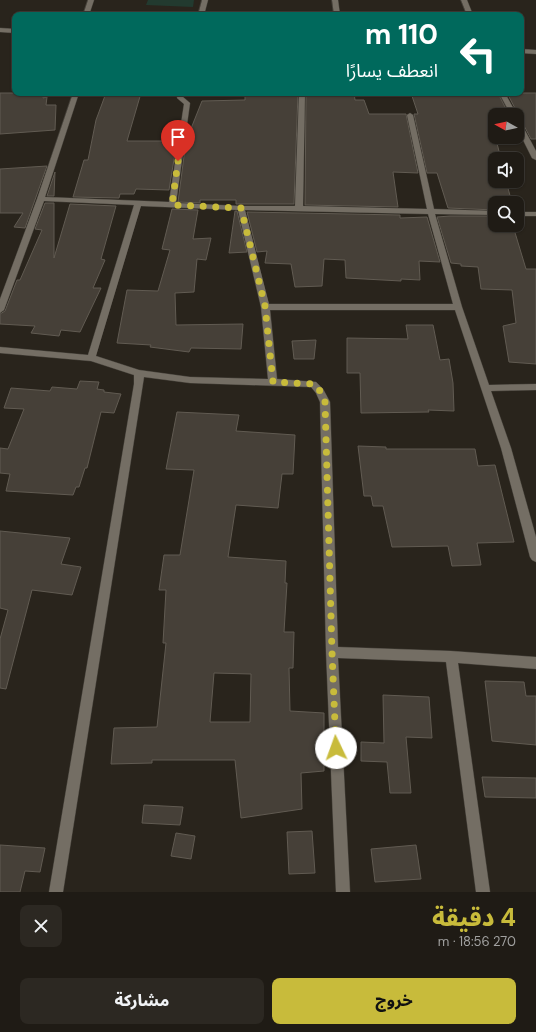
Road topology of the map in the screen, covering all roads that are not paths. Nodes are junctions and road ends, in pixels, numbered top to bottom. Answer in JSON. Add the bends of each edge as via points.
{"nodes":[{"id":1,"x":91,"y":0,"type":"edge"},
{"id":2,"x":205,"y":0,"type":"edge"},
{"id":3,"x":335,"y":0,"type":"edge"},
{"id":4,"x":464,"y":0,"type":"edge"},
{"id":5,"x":87,"y":12,"type":"edge"},
{"id":6,"x":202,"y":12,"type":"edge"},
{"id":7,"x":337,"y":12,"type":"edge"},
{"id":8,"x":469,"y":12,"type":"edge"},
{"id":9,"x":0,"y":30,"type":"edge"},
{"id":10,"x":12,"y":31,"type":"edge"},
{"id":11,"x":524,"y":51,"type":"edge"},
{"id":12,"x":536,"y":52,"type":"edge"},
{"id":13,"x":75,"y":96,"type":"edge"},
{"id":14,"x":180,"y":96,"type":"edge"},
{"id":15,"x":302,"y":96,"type":"edge"},
{"id":16,"x":504,"y":96,"type":"edge"},
{"id":17,"x":510,"y":108,"type":"edge"},
{"id":18,"x":410,"y":115,"type":"dead end"},
{"id":19,"x":524,"y":135,"type":"edge"},
{"id":20,"x":536,"y":158,"type":"edge"},
{"id":21,"x":41,"y":199,"type":"junction"},
{"id":22,"x":138,"y":204,"type":"junction"},
{"id":23,"x":172,"y":205,"type":"junction"},
{"id":24,"x":241,"y":208,"type":"junction"},
{"id":25,"x":299,"y":208,"type":"junction"},
{"id":26,"x":431,"y":212,"type":"junction"},
{"id":27,"x":488,"y":213,"type":"edge"},
{"id":28,"x":524,"y":214,"type":"edge"},
{"id":29,"x":536,"y":214,"type":"edge"},
{"id":30,"x":265,"y":306,"type":"junction"},
{"id":31,"x":458,"y":307,"type":"junction"},
{"id":32,"x":0,"y":310,"type":"edge"},
{"id":33,"x":0,"y":350,"type":"edge"},
{"id":34,"x":91,"y":358,"type":"junction"},
{"id":35,"x":139,"y":373,"type":"junction"},
{"id":36,"x":273,"y":382,"type":"junction"},
{"id":37,"x":536,"y":387,"type":"edge"},
{"id":38,"x":486,"y":388,"type":"junction"},
{"id":39,"x":536,"y":558,"type":"edge"},
{"id":40,"x":332,"y":652,"type":"junction"},
{"id":41,"x":451,"y":657,"type":"junction"},
{"id":42,"x":536,"y":662,"type":"edge"},
{"id":43,"x":56,"y":892,"type":"edge"},
{"id":44,"x":343,"y":892,"type":"edge"},
{"id":45,"x":483,"y":892,"type":"edge"}],
"edges":[{"from":1,"to":5,"type":"street"},
{"from":2,"to":6,"type":"street"},
{"from":3,"to":7,"type":"street"},
{"from":4,"to":8,"type":"street"},
{"from":9,"to":10,"type":"street"},
{"from":11,"to":12,"type":"street"},
{"from":13,"to":21,"type":"street"},
{"from":14,"to":23,"type":"street","via":[[187,103]]},
{"from":15,"to":25,"type":"street"},
{"from":16,"to":17,"type":"street"},
{"from":18,"to":26,"type":"street"},
{"from":19,"to":20,"type":"street"},
{"from":21,"to":22,"type":"street"},
{"from":21,"to":32,"type":"street"},
{"from":22,"to":23,"type":"street"},
{"from":22,"to":34,"type":"street"},
{"from":23,"to":24,"type":"street"},
{"from":24,"to":25,"type":"street"},
{"from":24,"to":30,"type":"street"},
{"from":25,"to":26,"type":"street"},
{"from":26,"to":27,"type":"street"},
{"from":26,"to":31,"type":"street"},
{"from":28,"to":29,"type":"street"},
{"from":30,"to":31,"type":"street"},
{"from":30,"to":36,"type":"street"},
{"from":31,"to":38,"type":"street"},
{"from":33,"to":34,"type":"street"},
{"from":34,"to":35,"type":"street"},
{"from":35,"to":36,"type":"street","via":[[190,380]]},
{"from":35,"to":43,"type":"street"},
{"from":36,"to":40,"type":"street","via":[[313,384],[325,402]]},
{"from":37,"to":38,"type":"street"},
{"from":38,"to":39,"type":"street","via":[[506,448]]},
{"from":40,"to":41,"type":"street"},
{"from":40,"to":44,"type":"street"},
{"from":41,"to":42,"type":"street"},
{"from":41,"to":45,"type":"street"}]}
